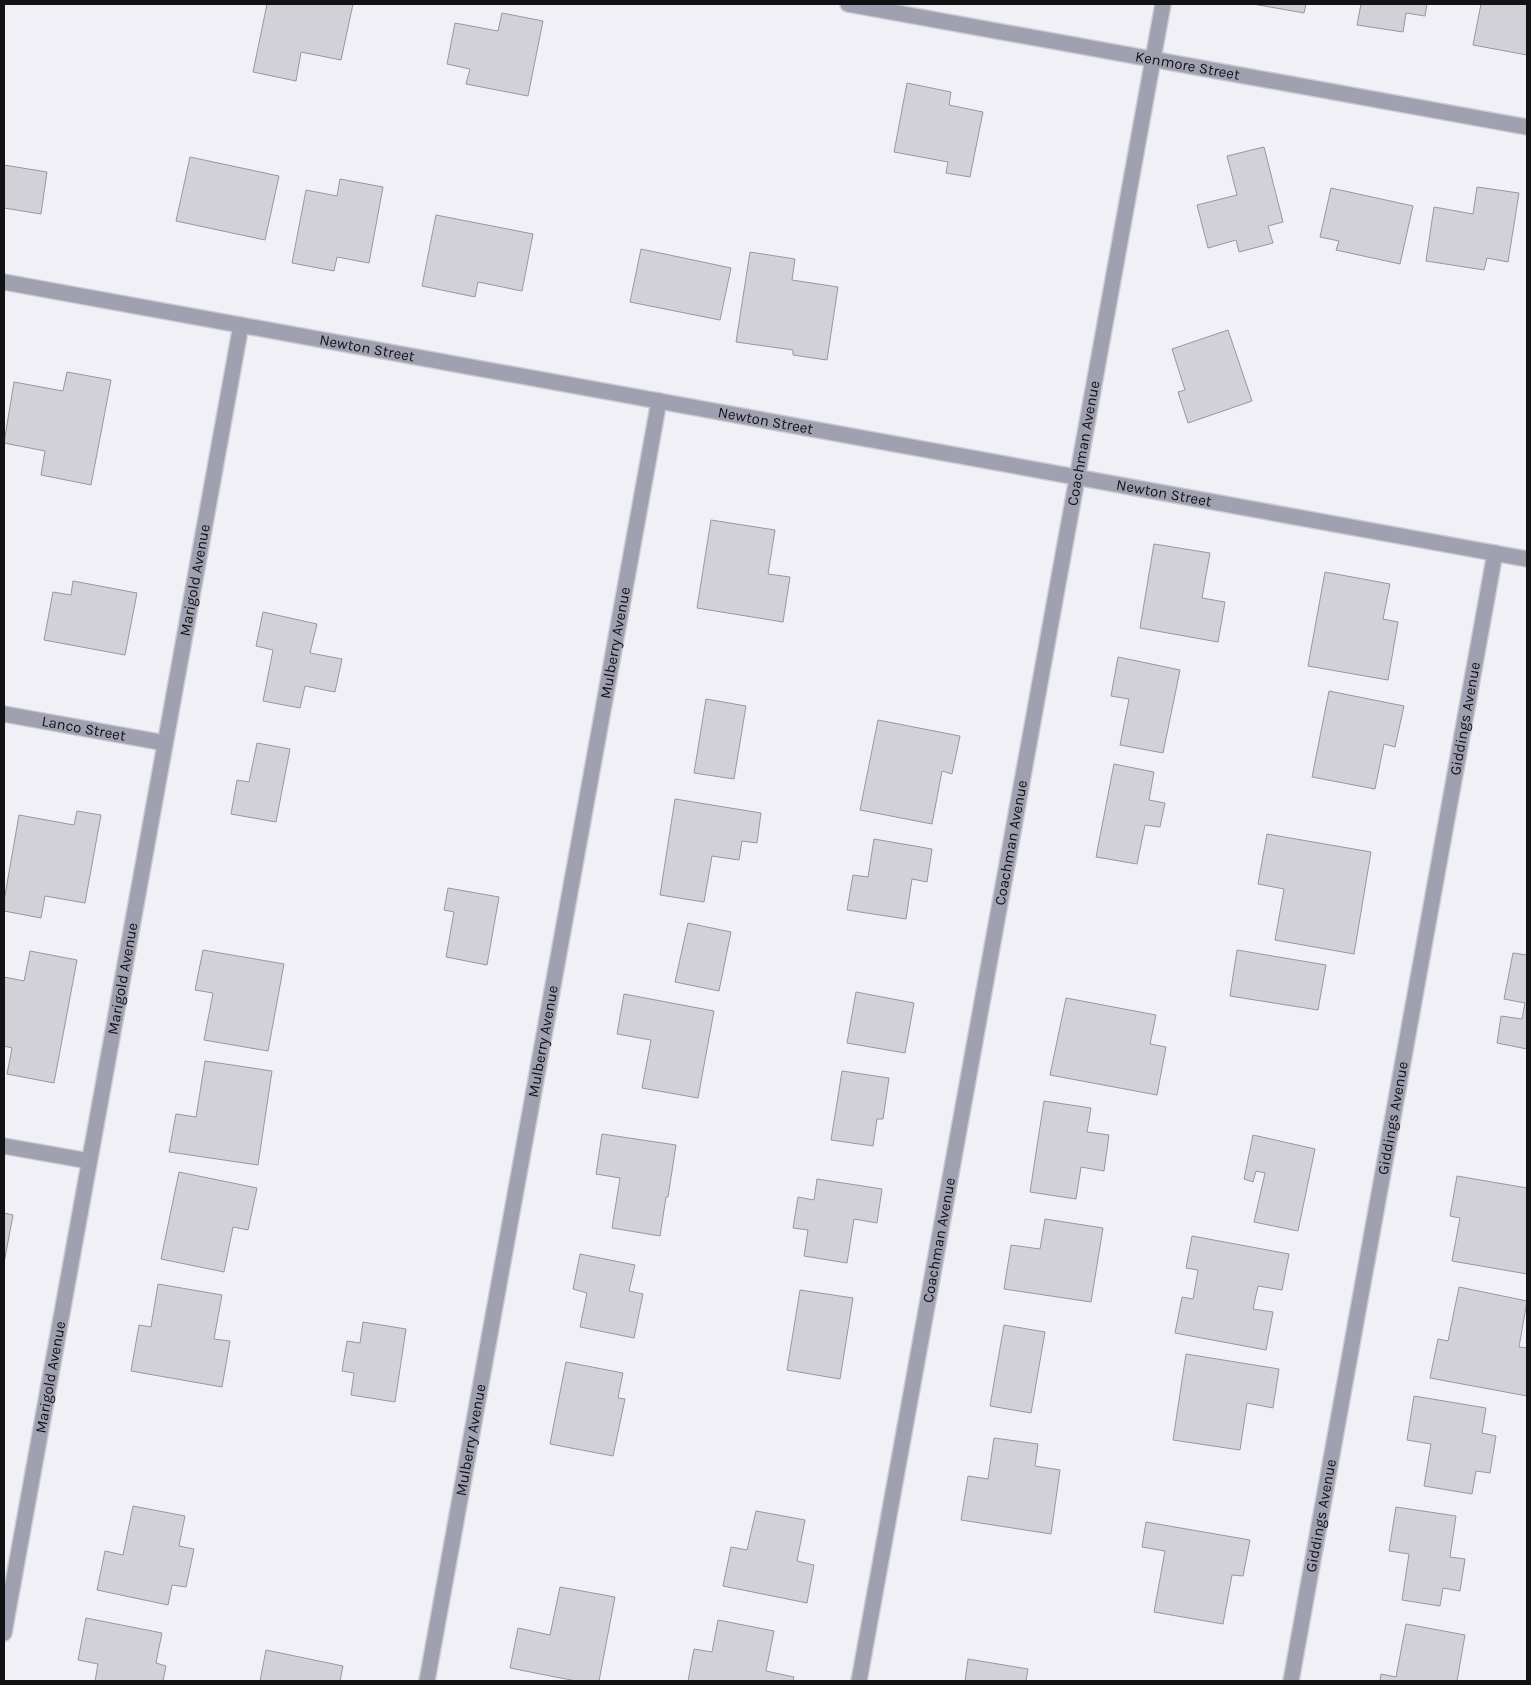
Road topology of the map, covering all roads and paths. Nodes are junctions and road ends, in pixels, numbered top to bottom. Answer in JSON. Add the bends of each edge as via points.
{"nodes":[{"id":1,"x":848,"y":4,"type":"edge"},
{"id":2,"x":1163,"y":4,"type":"edge"},
{"id":3,"x":1153,"y":59,"type":"junction"},
{"id":4,"x":1527,"y":127,"type":"edge"},
{"id":5,"x":4,"y":282,"type":"edge"},
{"id":6,"x":240,"y":325,"type":"junction"},
{"id":7,"x":659,"y":401,"type":"junction"},
{"id":8,"x":1077,"y":477,"type":"junction"},
{"id":9,"x":1495,"y":553,"type":"junction"},
{"id":10,"x":1527,"y":559,"type":"edge"},
{"id":11,"x":4,"y":714,"type":"edge"},
{"id":12,"x":165,"y":743,"type":"junction"},
{"id":13,"x":4,"y":1146,"type":"edge"},
{"id":14,"x":89,"y":1161,"type":"junction"},
{"id":15,"x":4,"y":1632,"type":"edge"},
{"id":16,"x":427,"y":1681,"type":"edge"},
{"id":17,"x":859,"y":1681,"type":"edge"},
{"id":18,"x":1290,"y":1681,"type":"edge"}],
"edges":[{"from":1,"to":3,"type":"street","name":"Kenmore Street"},
{"from":2,"to":3,"type":"street","name":"Coachman Avenue"},
{"from":3,"to":4,"type":"street","name":"Kenmore Street"},
{"from":3,"to":8,"type":"street","name":"Coachman Avenue"},
{"from":5,"to":6,"type":"street","name":"Newton Street"},
{"from":6,"to":7,"type":"street","name":"Newton Street"},
{"from":6,"to":12,"type":"street","name":"Marigold Avenue"},
{"from":7,"to":8,"type":"street","name":"Newton Street"},
{"from":7,"to":16,"type":"street","name":"Mulberry Avenue"},
{"from":8,"to":9,"type":"street","name":"Newton Street"},
{"from":8,"to":17,"type":"street","name":"Coachman Avenue"},
{"from":9,"to":10,"type":"street","name":"Newton Street"},
{"from":9,"to":18,"type":"street","name":"Giddings Avenue"},
{"from":11,"to":12,"type":"street","name":"Lanco Street"},
{"from":12,"to":14,"type":"street","name":"Marigold Avenue"},
{"from":13,"to":14,"type":"street"},
{"from":14,"to":15,"type":"street","name":"Marigold Avenue"}]}
